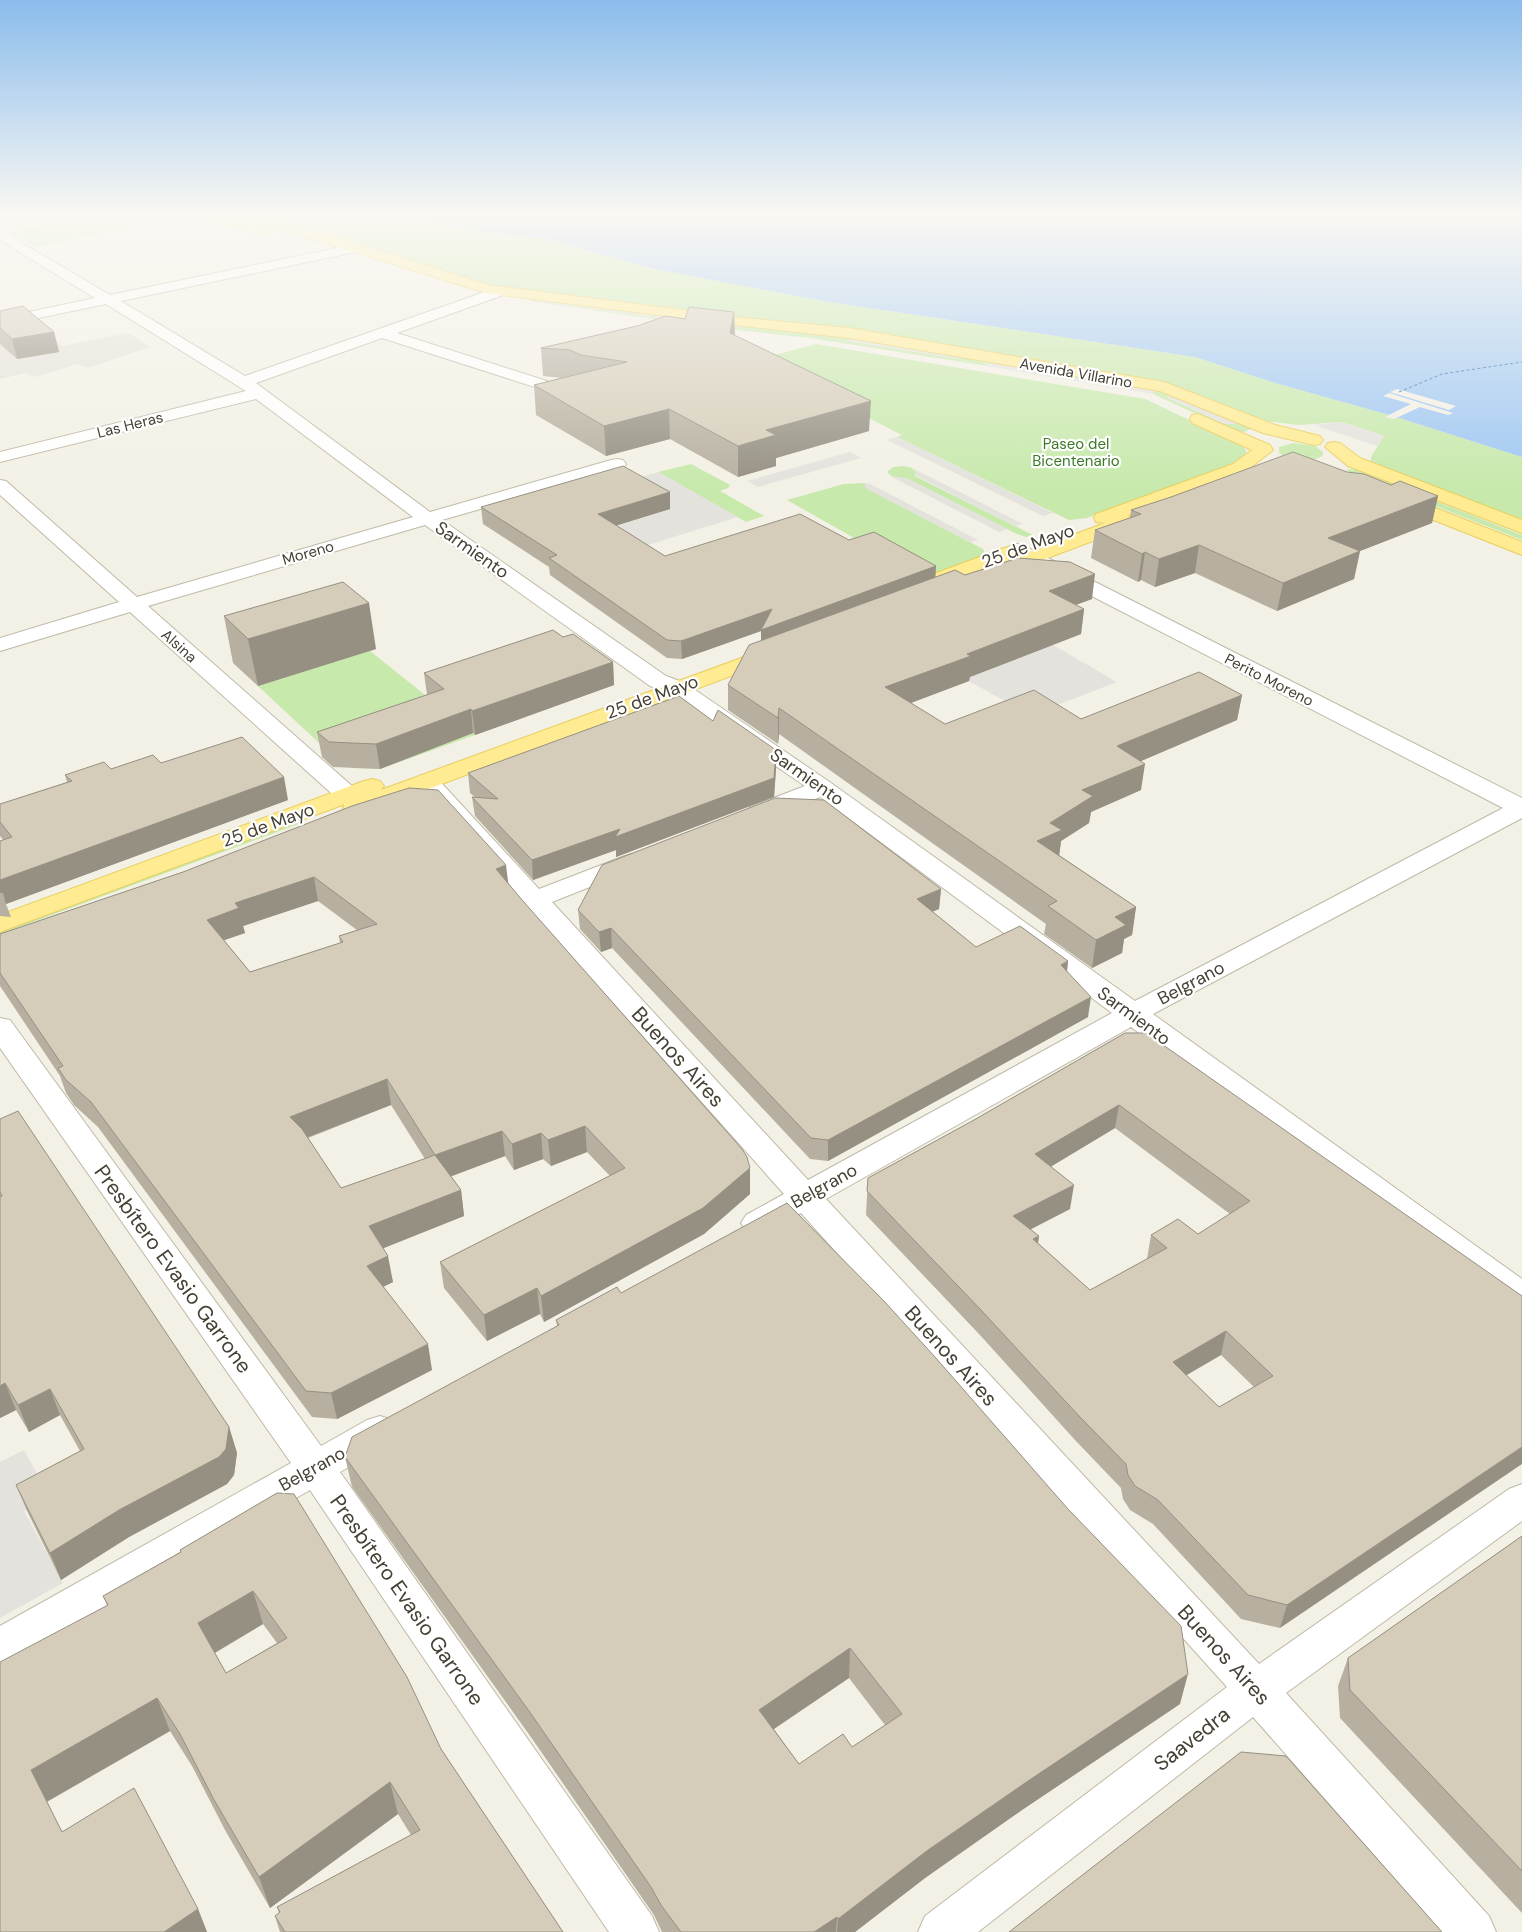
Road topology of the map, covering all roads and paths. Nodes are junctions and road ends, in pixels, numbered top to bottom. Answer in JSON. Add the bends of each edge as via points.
{"nodes":[{"id":1,"x":75,"y":306,"type":"edge"},
{"id":2,"x":121,"y":306,"type":"edge"},
{"id":3,"x":459,"y":306,"type":"edge"},
{"id":4,"x":541,"y":306,"type":"edge"},
{"id":5,"x":620,"y":306,"type":"edge"},
{"id":6,"x":0,"y":322,"type":"edge"},
{"id":7,"x":382,"y":333,"type":"junction"},
{"id":8,"x":244,"y":382,"type":"junction"},
{"id":9,"x":559,"y":390,"type":"edge"},
{"id":10,"x":259,"y":393,"type":"junction"},
{"id":11,"x":1162,"y":402,"type":"dead end"},
{"id":12,"x":1188,"y":414,"type":"dead end"},
{"id":13,"x":1314,"y":440,"type":"junction"},
{"id":14,"x":1264,"y":449,"type":"junction"},
{"id":15,"x":0,"y":457,"type":"edge"},
{"id":16,"x":1280,"y":462,"type":"edge"},
{"id":17,"x":617,"y":464,"type":"dead end"},
{"id":18,"x":1260,"y":474,"type":"edge"},
{"id":19,"x":0,"y":485,"type":"edge"},
{"id":20,"x":1381,"y":492,"type":"edge"},
{"id":21,"x":428,"y":519,"type":"junction"},
{"id":22,"x":1522,"y":527,"type":"edge"},
{"id":23,"x":1522,"y":549,"type":"edge"},
{"id":24,"x":1024,"y":554,"type":"junction"},
{"id":25,"x":907,"y":597,"type":"edge"},
{"id":26,"x":133,"y":605,"type":"junction"},
{"id":27,"x":788,"y":640,"type":"edge"},
{"id":28,"x":0,"y":645,"type":"edge"},
{"id":29,"x":668,"y":684,"type":"junction"},
{"id":30,"x":427,"y":781,"type":"junction"},
{"id":31,"x":823,"y":788,"type":"junction"},
{"id":32,"x":354,"y":801,"type":"junction"},
{"id":33,"x":1522,"y":808,"type":"edge"},
{"id":34,"x":740,"y":820,"type":"edge"},
{"id":35,"x":656,"y":852,"type":"edge"},
{"id":36,"x":536,"y":899,"type":"junction"},
{"id":37,"x":0,"y":924,"type":"edge"},
{"id":38,"x":0,"y":940,"type":"edge"},
{"id":39,"x":1132,"y":1014,"type":"junction"},
{"id":40,"x":0,"y":1027,"type":"edge"},
{"id":41,"x":806,"y":1196,"type":"junction"},
{"id":42,"x":735,"y":1235,"type":"edge"},
{"id":43,"x":1522,"y":1297,"type":"edge"},
{"id":44,"x":411,"y":1414,"type":"edge"},
{"id":45,"x":315,"y":1467,"type":"junction"},
{"id":46,"x":1522,"y":1500,"type":"edge"},
{"id":47,"x":0,"y":1647,"type":"edge"},
{"id":48,"x":1256,"y":1690,"type":"junction"},
{"id":49,"x":636,"y":1932,"type":"edge"},
{"id":50,"x":941,"y":1932,"type":"edge"},
{"id":51,"x":1474,"y":1932,"type":"edge"}],
"edges":[{"from":1,"to":6,"type":"street"},
{"from":2,"to":8,"type":"street","name":"Sarmiento"},
{"from":3,"to":7,"type":"street"},
{"from":4,"to":11,"type":"main road","name":"Avenida Villarino","via":[[818,342],[1145,396]]},
{"from":5,"to":13,"type":"main road","name":"Avenida Villarino","via":[[849,333],[1164,388],[1269,429]]},
{"from":7,"to":8,"type":"street"},
{"from":7,"to":9,"type":"street"},
{"from":8,"to":10,"type":"street","name":"Sarmiento"},
{"from":10,"to":15,"type":"street","name":"Las Heras"},
{"from":10,"to":21,"type":"street","name":"Sarmiento"},
{"from":12,"to":14,"type":"main road"},
{"from":13,"to":14,"type":"main road","name":"25 de Mayo","via":[[1281,438],[1266,443]]},
{"from":13,"to":22,"type":"main road","name":"25 de Mayo","via":[[1333,455]]},
{"from":14,"to":16,"type":"main road","via":[[1266,454]]},
{"from":14,"to":24,"type":"main road","name":"25 de Mayo","via":[[1232,470]]},
{"from":17,"to":21,"type":"street","name":"Moreno"},
{"from":18,"to":24,"type":"main road","name":"25 de Mayo"},
{"from":19,"to":26,"type":"street","name":"Alsina"},
{"from":20,"to":23,"type":"main road"},
{"from":21,"to":26,"type":"street","name":"Moreno"},
{"from":21,"to":29,"type":"street","name":"Sarmiento"},
{"from":24,"to":25,"type":"main road","name":"25 de Mayo"},
{"from":24,"to":33,"type":"street","name":"Perito Moreno"},
{"from":26,"to":28,"type":"street","name":"Moreno"},
{"from":26,"to":32,"type":"street","name":"Alsina"},
{"from":27,"to":29,"type":"main road","name":"25 de Mayo"},
{"from":29,"to":30,"type":"main road","name":"25 de Mayo"},
{"from":29,"to":31,"type":"street","name":"Sarmiento"},
{"from":29,"to":32,"type":"main road","name":"25 de Mayo"},
{"from":30,"to":32,"type":"main road","name":"25 de Mayo"},
{"from":30,"to":36,"type":"street","name":"Buenos Aires"},
{"from":31,"to":34,"type":"street"},
{"from":31,"to":39,"type":"street","name":"Sarmiento"},
{"from":32,"to":37,"type":"main road","name":"25 de Mayo"},
{"from":32,"to":38,"type":"main road","name":"25 de Mayo"},
{"from":33,"to":39,"type":"street","name":"Belgrano"},
{"from":35,"to":36,"type":"street"},
{"from":36,"to":41,"type":"street","name":"Buenos Aires"},
{"from":39,"to":41,"type":"street","name":"Belgrano"},
{"from":39,"to":43,"type":"street","name":"Sarmiento"},
{"from":40,"to":45,"type":"street","name":"Presbítero Evasio Garrone"},
{"from":41,"to":42,"type":"street","name":"Belgrano"},
{"from":41,"to":48,"type":"street","name":"Buenos Aires"},
{"from":44,"to":45,"type":"street","name":"Belgrano"},
{"from":45,"to":47,"type":"street","name":"Belgrano"},
{"from":45,"to":49,"type":"street","name":"Presbítero Evasio Garrone"},
{"from":46,"to":48,"type":"street","name":"Saavedra"},
{"from":48,"to":50,"type":"street","name":"Saavedra"},
{"from":48,"to":51,"type":"street","name":"Buenos Aires"}]}
